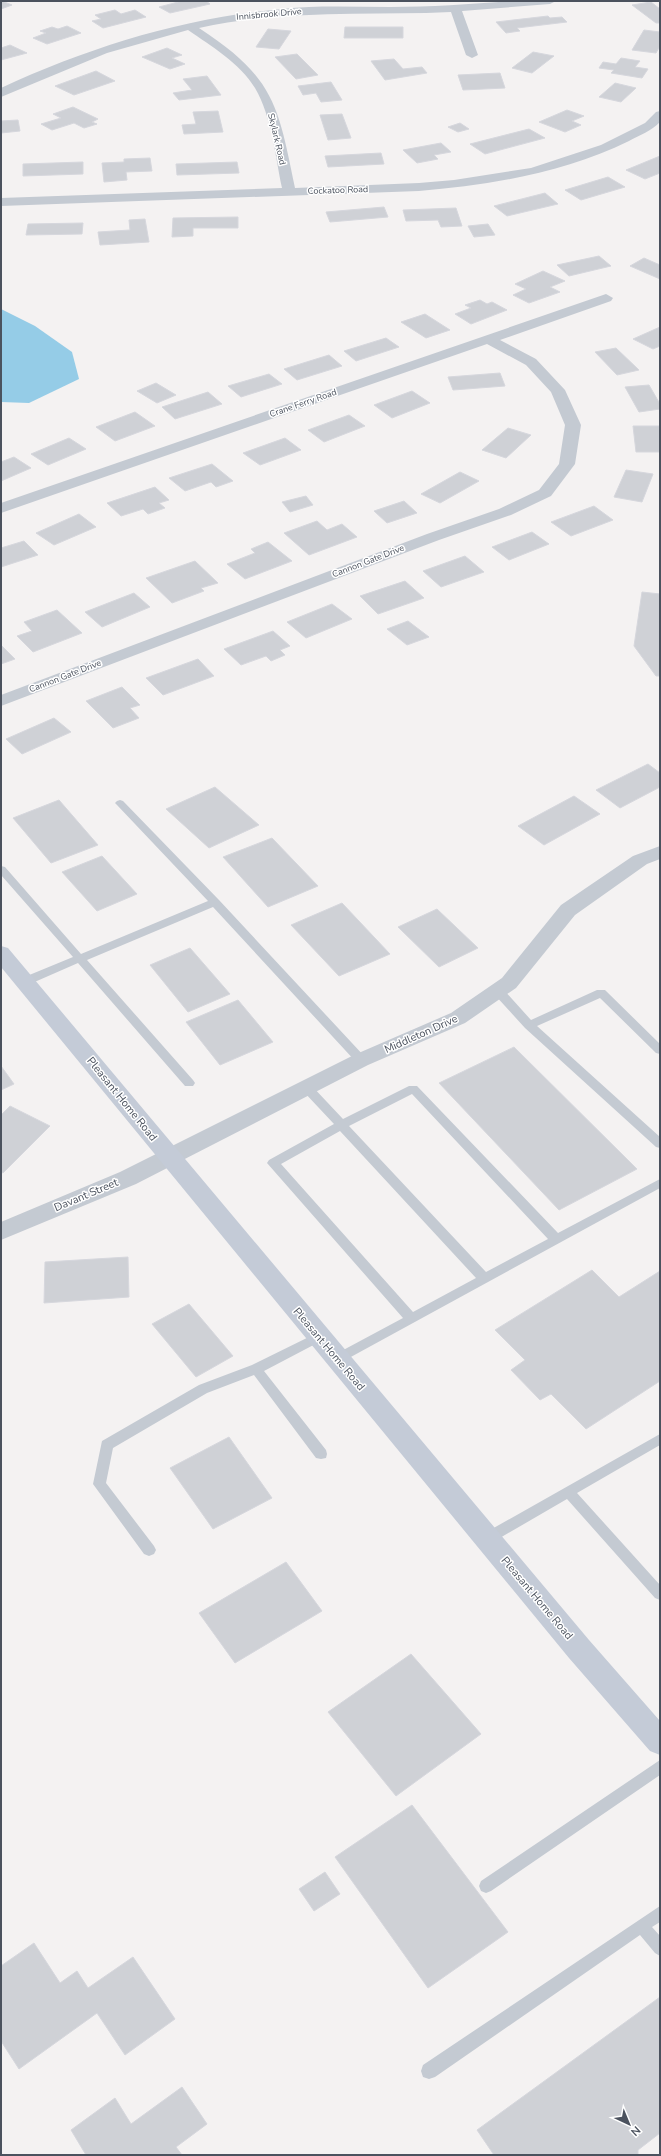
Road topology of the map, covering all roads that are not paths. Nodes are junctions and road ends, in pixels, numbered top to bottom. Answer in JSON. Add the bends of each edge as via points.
{"nodes":[{"id":1,"x":550,"y":1,"type":"edge"},
{"id":2,"x":455,"y":7,"type":"junction"},
{"id":3,"x":189,"y":26,"type":"junction"},
{"id":4,"x":472,"y":54,"type":"dead end"},
{"id":5,"x":1,"y":93,"type":"edge"},
{"id":6,"x":660,"y":115,"type":"edge"},
{"id":7,"x":289,"y":192,"type":"junction"},
{"id":8,"x":1,"y":202,"type":"edge"},
{"id":9,"x":606,"y":298,"type":"dead end"},
{"id":10,"x":488,"y":339,"type":"junction"},
{"id":11,"x":1,"y":508,"type":"edge"},
{"id":12,"x":1,"y":701,"type":"edge"},
{"id":13,"x":120,"y":803,"type":"dead end"},
{"id":14,"x":660,"y":852,"type":"edge"},
{"id":15,"x":1,"y":869,"type":"edge"},
{"id":16,"x":216,"y":902,"type":"junction"},
{"id":17,"x":1,"y":953,"type":"edge"},
{"id":18,"x":80,"y":958,"type":"junction"},
{"id":19,"x":26,"y":981,"type":"junction"},
{"id":20,"x":498,"y":991,"type":"junction"},
{"id":21,"x":529,"y":1024,"type":"junction"},
{"id":22,"x":660,"y":1050,"type":"edge"},
{"id":23,"x":362,"y":1060,"type":"junction"},
{"id":24,"x":189,"y":1083,"type":"dead end"},
{"id":25,"x":307,"y":1088,"type":"junction"},
{"id":26,"x":341,"y":1125,"type":"junction"},
{"id":27,"x":660,"y":1144,"type":"edge"},
{"id":28,"x":169,"y":1156,"type":"junction"},
{"id":29,"x":660,"y":1183,"type":"edge"},
{"id":30,"x":1,"y":1231,"type":"edge"},
{"id":31,"x":557,"y":1240,"type":"junction"},
{"id":32,"x":485,"y":1279,"type":"junction"},
{"id":33,"x":412,"y":1319,"type":"junction"},
{"id":34,"x":319,"y":1337,"type":"junction"},
{"id":35,"x":338,"y":1359,"type":"junction"},
{"id":36,"x":256,"y":1369,"type":"junction"},
{"id":37,"x":660,"y":1439,"type":"edge"},
{"id":38,"x":321,"y":1454,"type":"dead end"},
{"id":39,"x":568,"y":1492,"type":"junction"},
{"id":40,"x":488,"y":1538,"type":"junction"},
{"id":41,"x":149,"y":1550,"type":"dead end"},
{"id":42,"x":660,"y":1594,"type":"edge"},
{"id":43,"x":660,"y":1742,"type":"edge"},
{"id":44,"x":660,"y":1767,"type":"edge"},
{"id":45,"x":486,"y":1886,"type":"dead end"},
{"id":46,"x":660,"y":1914,"type":"edge"},
{"id":47,"x":642,"y":1926,"type":"junction"},
{"id":48,"x":660,"y":1948,"type":"edge"},
{"id":49,"x":428,"y":2070,"type":"dead end"}],
"edges":[{"from":1,"to":2,"type":"street","name":"Innisbrook Drive"},
{"from":2,"to":3,"type":"street","name":"Innisbrook Drive","via":[[282,12]]},
{"from":2,"to":4,"type":"street"},
{"from":3,"to":5,"type":"street","name":"Innisbrook Drive","via":[[117,44],[46,71]]},
{"from":3,"to":7,"type":"street","name":"Skylark Road","via":[[227,51],[254,78],[273,114]]},
{"from":6,"to":7,"type":"street","name":"Cockatoo Road","via":[[649,126],[605,148],[533,171],[454,184]]},
{"from":7,"to":8,"type":"street","name":"Cockatoo Road"},
{"from":9,"to":10,"type":"street","name":"Crane Ferry Road"},
{"from":10,"to":11,"type":"street","name":"Crane Ferry Road"},
{"from":10,"to":12,"type":"street","name":"Cannon Gate Drive","via":[[531,362],[558,390],[573,425],[567,464],[545,493],[505,512]]},
{"from":13,"to":16,"type":"lane"},
{"from":14,"to":20,"type":"street","name":"Middleton Drive","via":[[640,860],[568,910],[532,957],[509,983]]},
{"from":15,"to":18,"type":"lane"},
{"from":16,"to":18,"type":"lane"},
{"from":16,"to":23,"type":"lane"},
{"from":17,"to":19,"type":"main road","name":"Pleasant Home Road"},
{"from":18,"to":19,"type":"lane"},
{"from":18,"to":24,"type":"lane"},
{"from":19,"to":28,"type":"main road","name":"Pleasant Home Road"},
{"from":20,"to":21,"type":"lane"},
{"from":20,"to":23,"type":"street","name":"Middleton Drive","via":[[458,1018]]},
{"from":21,"to":22,"type":"lane","via":[[601,993]]},
{"from":21,"to":27,"type":"lane"},
{"from":23,"to":25,"type":"street","name":"Middleton Drive"},
{"from":25,"to":26,"type":"lane"},
{"from":25,"to":28,"type":"street","name":"Middleton Drive"},
{"from":26,"to":31,"type":"lane","via":[[412,1089]]},
{"from":26,"to":32,"type":"lane"},
{"from":26,"to":33,"type":"lane","via":[[272,1163]]},
{"from":28,"to":30,"type":"street","name":"Davant Street","via":[[128,1178]]},
{"from":28,"to":34,"type":"main road","name":"Pleasant Home Road"},
{"from":29,"to":31,"type":"lane"},
{"from":31,"to":32,"type":"lane"},
{"from":32,"to":33,"type":"lane"},
{"from":33,"to":35,"type":"lane"},
{"from":34,"to":35,"type":"main road","name":"Pleasant Home Road"},
{"from":34,"to":36,"type":"lane"},
{"from":35,"to":40,"type":"main road","name":"Pleasant Home Road"},
{"from":36,"to":38,"type":"lane"},
{"from":36,"to":41,"type":"lane","via":[[203,1389],[107,1445],[99,1484]]},
{"from":37,"to":39,"type":"lane"},
{"from":39,"to":40,"type":"lane"},
{"from":39,"to":42,"type":"lane"},
{"from":40,"to":43,"type":"main road","name":"Pleasant Home Road"},
{"from":44,"to":45,"type":"lane"},
{"from":46,"to":47,"type":"lane"},
{"from":47,"to":48,"type":"lane"},
{"from":47,"to":49,"type":"lane"}]}
